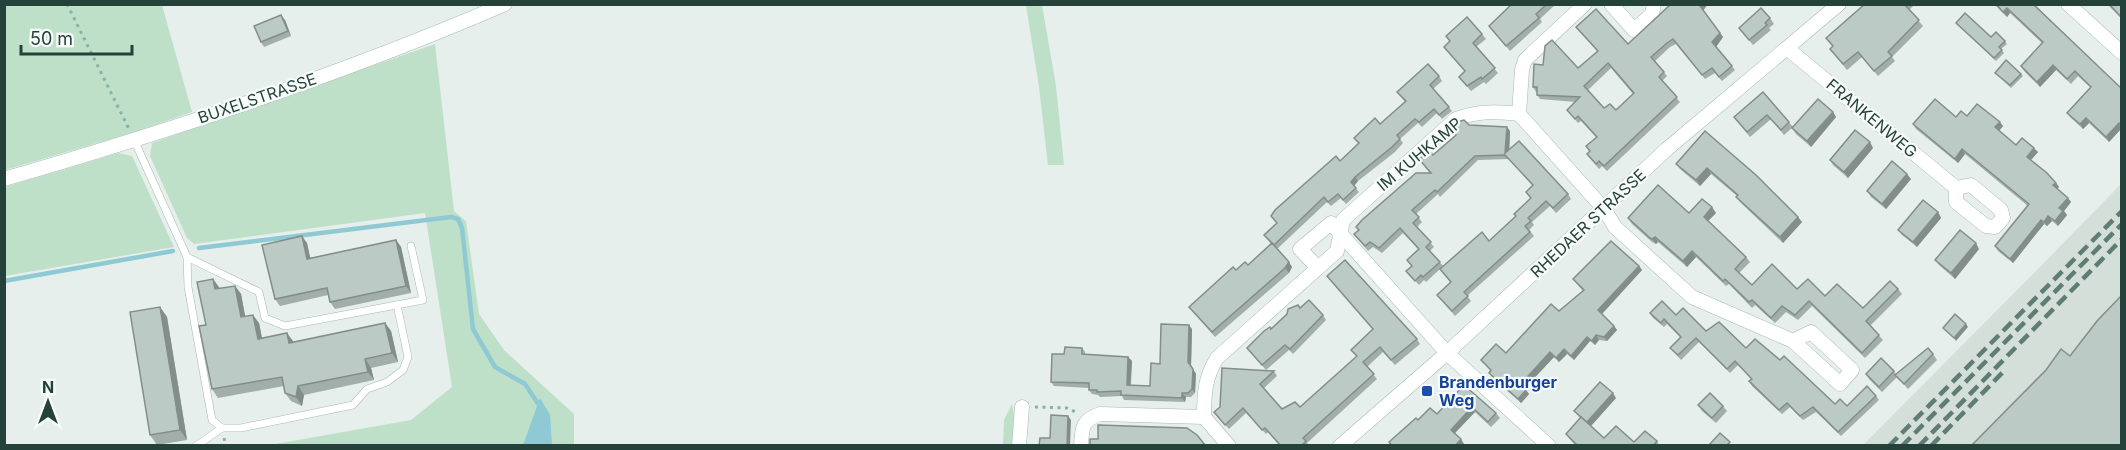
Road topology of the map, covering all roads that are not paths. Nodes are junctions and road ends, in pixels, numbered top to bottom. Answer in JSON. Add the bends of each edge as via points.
{"nodes":[{"id":1,"x":505,"y":4,"type":"edge"},
{"id":2,"x":1586,"y":4,"type":"edge"},
{"id":3,"x":1611,"y":4,"type":"edge"},
{"id":4,"x":1654,"y":4,"type":"edge"},
{"id":5,"x":1839,"y":4,"type":"edge"},
{"id":6,"x":2068,"y":4,"type":"edge"},
{"id":7,"x":1788,"y":49,"type":"junction"},
{"id":8,"x":2121,"y":53,"type":"edge"},
{"id":9,"x":1519,"y":114,"type":"junction"},
{"id":10,"x":135,"y":142,"type":"junction"},
{"id":11,"x":4,"y":179,"type":"edge"},
{"id":12,"x":1956,"y":188,"type":"dead end"},
{"id":13,"x":1604,"y":209,"type":"junction"},
{"id":14,"x":1340,"y":234,"type":"junction"},
{"id":15,"x":411,"y":246,"type":"dead end"},
{"id":16,"x":187,"y":257,"type":"junction"},
{"id":17,"x":1317,"y":267,"type":"junction"},
{"id":18,"x":397,"y":305,"type":"junction"},
{"id":19,"x":1793,"y":341,"type":"dead end"},
{"id":20,"x":1447,"y":353,"type":"junction"},
{"id":21,"x":1022,"y":407,"type":"road end"},
{"id":22,"x":1204,"y":417,"type":"junction"},
{"id":23,"x":222,"y":428,"type":"junction"},
{"id":24,"x":196,"y":446,"type":"edge"},
{"id":25,"x":1019,"y":446,"type":"edge"},
{"id":26,"x":1081,"y":446,"type":"edge"},
{"id":27,"x":1229,"y":446,"type":"edge"},
{"id":28,"x":1340,"y":446,"type":"edge"},
{"id":29,"x":1549,"y":446,"type":"edge"}],
"edges":[{"from":1,"to":10,"type":"street","name":"BUXELSTRASSE","via":[[407,46]]},
{"from":2,"to":9,"type":"street","via":[[1525,60]]},
{"from":3,"to":4,"type":"street","via":[[1634,30],[1652,14]]},
{"from":5,"to":7,"type":"street","name":"RHEDAER STRASSE"},
{"from":6,"to":8,"type":"street"},
{"from":7,"to":12,"type":"street","name":"FRANKENWEG"},
{"from":7,"to":13,"type":"street","name":"RHEDAER STRASSE","via":[[1667,148]]},
{"from":9,"to":13,"type":"street"},
{"from":9,"to":14,"type":"street","name":"IM KUHKAMP","via":[[1495,111],[1456,119],[1343,220]]},
{"from":10,"to":11,"type":"street","name":"BUXELSTRASSE"},
{"from":10,"to":16,"type":"lane"},
{"from":13,"to":19,"type":"street","via":[[1615,227],[1692,297]]},
{"from":13,"to":20,"type":"street","name":"RHEDAER STRASSE"},
{"from":14,"to":17,"type":"street","name":"IM KUHKAMP","via":[[1336,251]]},
{"from":14,"to":17,"type":"street","via":[[1331,223],[1300,249]]},
{"from":14,"to":20,"type":"street"},
{"from":15,"to":18,"type":"lane","via":[[423,300]]},
{"from":16,"to":18,"type":"lane","via":[[259,292],[265,318],[285,326]]},
{"from":16,"to":23,"type":"lane","via":[[188,287],[212,420]]},
{"from":17,"to":22,"type":"street","name":"IM KUHKAMP","via":[[1217,358],[1205,387]]},
{"from":18,"to":23,"type":"lane","via":[[408,357],[403,370],[387,382],[367,389],[353,405],[241,428]]},
{"from":20,"to":28,"type":"street","name":"RHEDAER STRASSE"},
{"from":20,"to":29,"type":"street"},
{"from":21,"to":25,"type":"street"},
{"from":22,"to":26,"type":"street","via":[[1100,414],[1088,418],[1082,427]]},
{"from":22,"to":27,"type":"street"},
{"from":23,"to":24,"type":"lane"}]}
